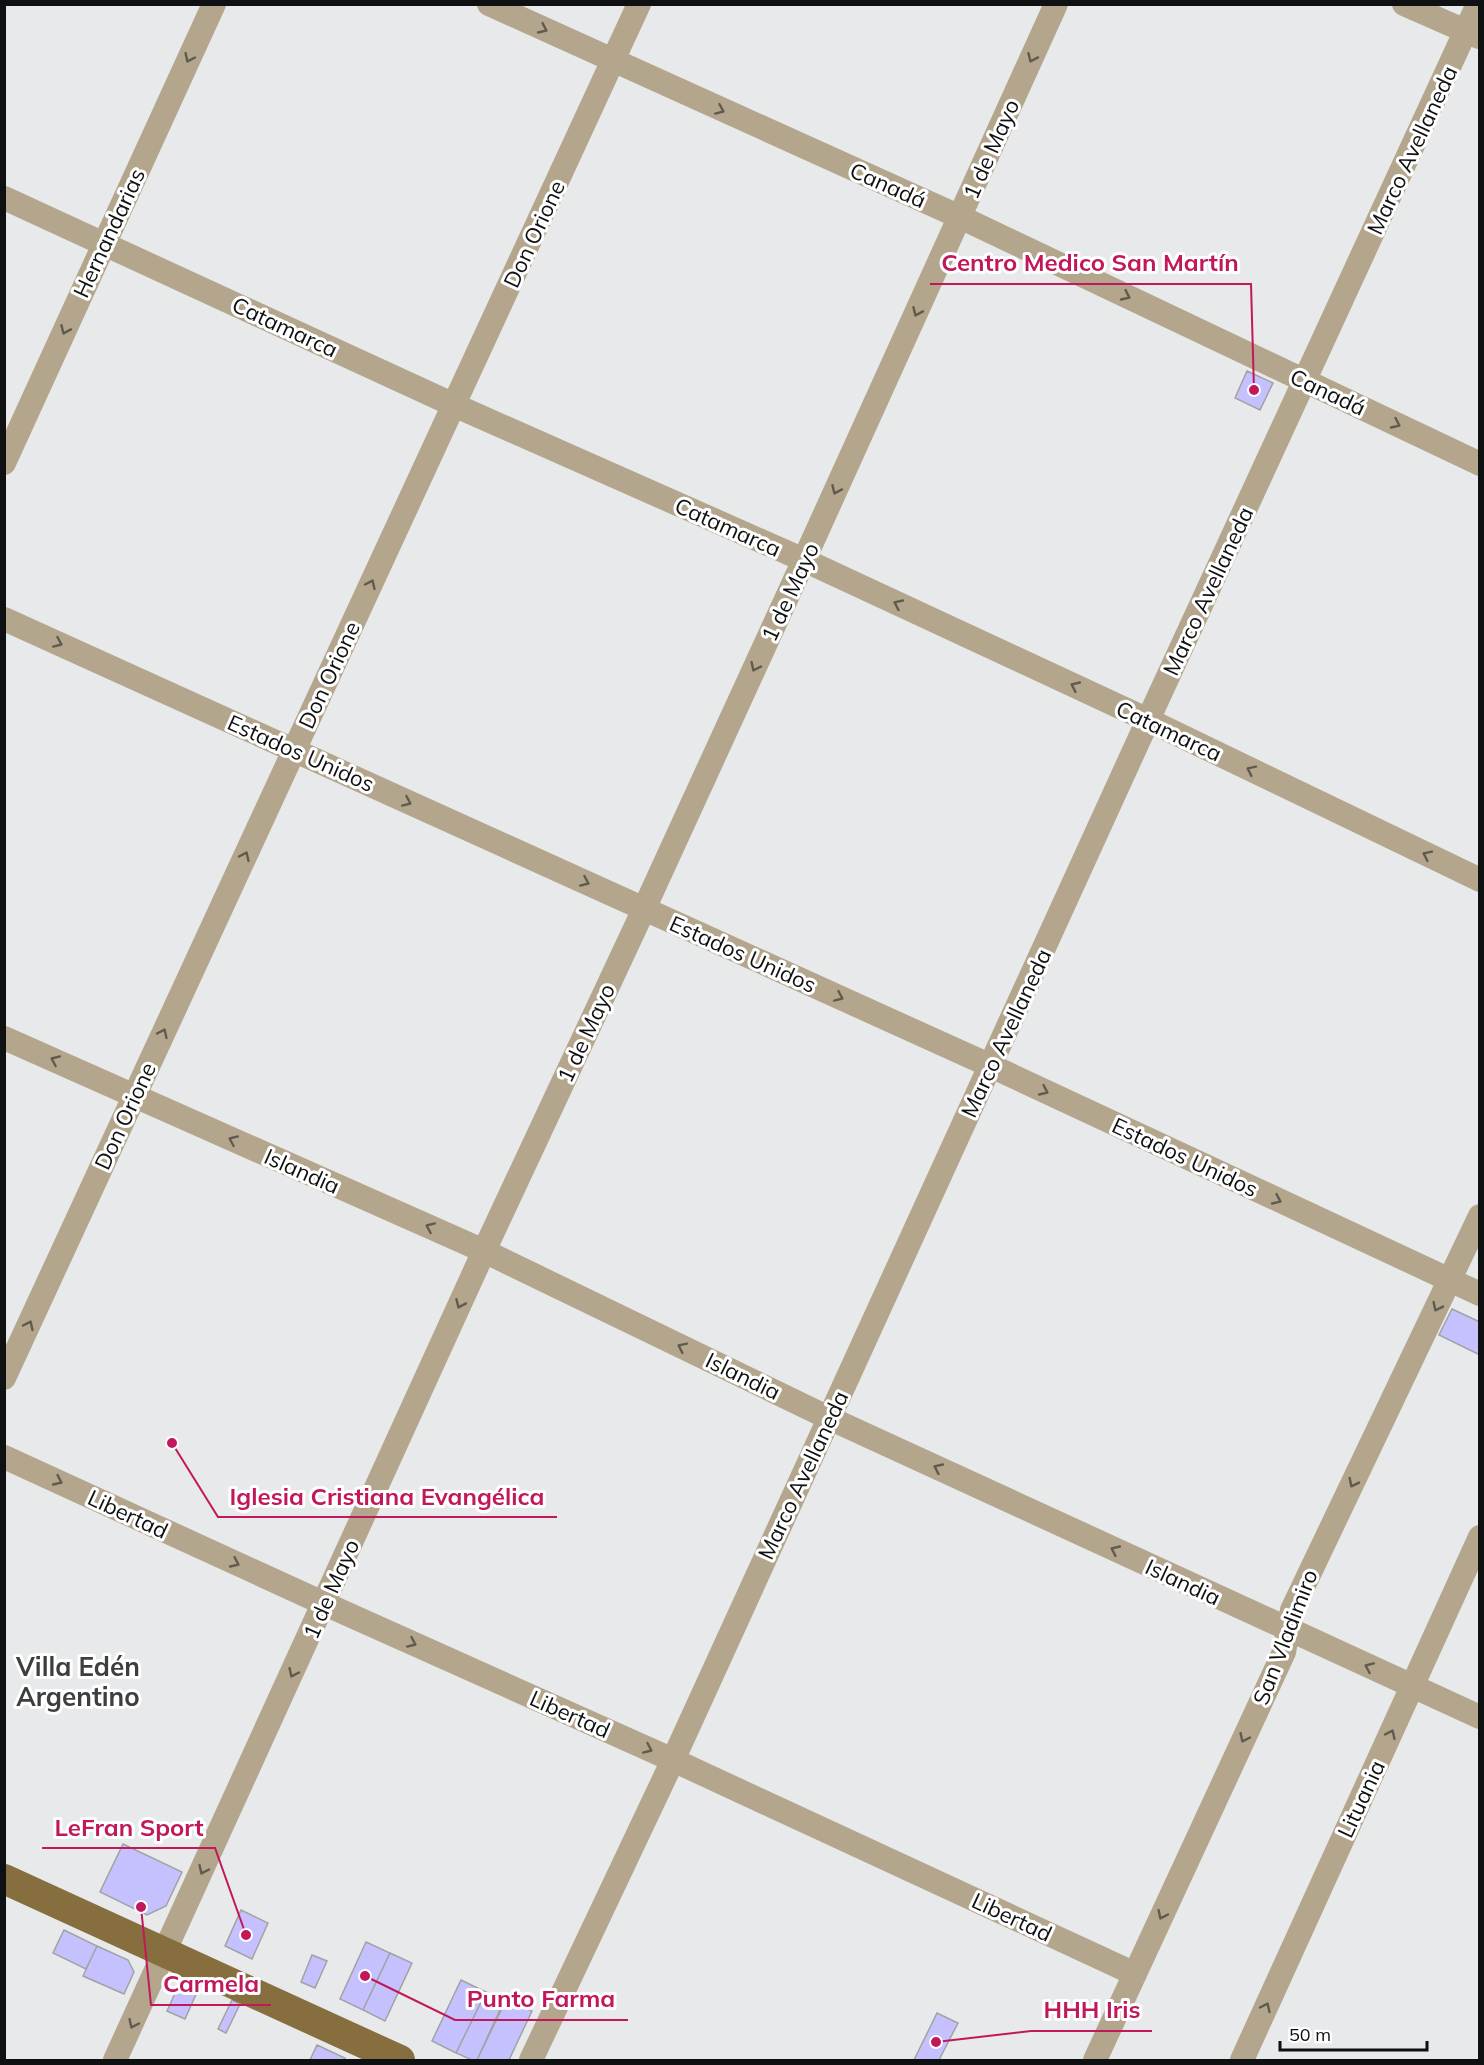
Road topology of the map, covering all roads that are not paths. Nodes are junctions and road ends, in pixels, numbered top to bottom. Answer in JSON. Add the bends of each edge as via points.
{"nodes":[{"id":1,"x":214,"y":4,"type":"edge"},
{"id":2,"x":489,"y":4,"type":"edge"},
{"id":3,"x":639,"y":4,"type":"edge"},
{"id":4,"x":1056,"y":4,"type":"edge"},
{"id":5,"x":1404,"y":4,"type":"edge"},
{"id":6,"x":1479,"y":4,"type":"edge"},
{"id":7,"x":1473,"y":34,"type":"edge"},
{"id":8,"x":614,"y":62,"type":"junction"},
{"id":9,"x":4,"y":198,"type":"edge"},
{"id":10,"x":960,"y":217,"type":"junction"},
{"id":11,"x":104,"y":244,"type":"junction"},
{"id":12,"x":1305,"y":381,"type":"junction"},
{"id":13,"x":454,"y":405,"type":"junction"},
{"id":14,"x":4,"y":463,"type":"edge"},
{"id":15,"x":1479,"y":464,"type":"edge"},
{"id":16,"x":804,"y":560,"type":"junction"},
{"id":17,"x":4,"y":619,"type":"edge"},
{"id":18,"x":1148,"y":720,"type":"junction"},
{"id":19,"x":294,"y":750,"type":"junction"},
{"id":20,"x":1479,"y":880,"type":"edge"},
{"id":21,"x":644,"y":909,"type":"junction"},
{"id":22,"x":4,"y":1038,"type":"edge"},
{"id":23,"x":991,"y":1066,"type":"junction"},
{"id":24,"x":133,"y":1096,"type":"junction"},
{"id":25,"x":1479,"y":1216,"type":"edge"},
{"id":26,"x":484,"y":1251,"type":"junction"},
{"id":27,"x":1449,"y":1281,"type":"junction"},
{"id":28,"x":1479,"y":1294,"type":"edge"},
{"id":29,"x":4,"y":1378,"type":"edge"},
{"id":30,"x":829,"y":1418,"type":"junction"},
{"id":31,"x":4,"y":1457,"type":"edge"},
{"id":32,"x":1479,"y":1537,"type":"edge"},
{"id":33,"x":325,"y":1604,"type":"junction"},
{"id":34,"x":1288,"y":1630,"type":"junction"},
{"id":35,"x":1413,"y":1686,"type":"junction"},
{"id":36,"x":1479,"y":1717,"type":"edge"},
{"id":37,"x":673,"y":1760,"type":"junction"},
{"id":38,"x":4,"y":1879,"type":"edge"},
{"id":39,"x":166,"y":1951,"type":"junction"},
{"id":40,"x":1135,"y":1974,"type":"junction"},
{"id":41,"x":116,"y":2061,"type":"edge"},
{"id":42,"x":400,"y":2061,"type":"edge"},
{"id":43,"x":531,"y":2061,"type":"edge"},
{"id":44,"x":1095,"y":2061,"type":"edge"},
{"id":45,"x":1242,"y":2061,"type":"edge"}],
"edges":[{"from":1,"to":11,"type":"street","name":"Hernandarias","one_way":true},
{"from":2,"to":8,"type":"street","name":"Canadá","one_way":true},
{"from":3,"to":8,"type":"street","name":"Don Orione"},
{"from":4,"to":10,"type":"street","name":"1 de Mayo","one_way":true},
{"from":5,"to":7,"type":"street"},
{"from":6,"to":7,"type":"street","name":"Marco Avellaneda"},
{"from":7,"to":12,"type":"street","name":"Marco Avellaneda"},
{"from":8,"to":10,"type":"street","name":"Canadá","one_way":true},
{"from":8,"to":13,"type":"street","name":"Don Orione"},
{"from":9,"to":11,"type":"street","name":"Catamarca"},
{"from":10,"to":12,"type":"street","name":"Canadá","one_way":true},
{"from":10,"to":16,"type":"street","name":"1 de Mayo","one_way":true},
{"from":11,"to":13,"type":"street","name":"Catamarca"},
{"from":11,"to":14,"type":"street","name":"Hernandarias","one_way":true},
{"from":12,"to":15,"type":"street","name":"Canadá","one_way":true},
{"from":12,"to":18,"type":"street","name":"Marco Avellaneda"},
{"from":13,"to":16,"type":"street","name":"Catamarca"},
{"from":19,"to":13,"type":"street","name":"Don Orione","one_way":true},
{"from":18,"to":16,"type":"street","name":"Catamarca","one_way":true},
{"from":16,"to":21,"type":"street","name":"1 de Mayo","one_way":true},
{"from":17,"to":19,"type":"street","name":"Estados Unidos","one_way":true},
{"from":20,"to":18,"type":"street","name":"Catamarca","one_way":true},
{"from":18,"to":23,"type":"street","name":"Marco Avellaneda"},
{"from":19,"to":21,"type":"street","name":"Estados Unidos","one_way":true},
{"from":24,"to":19,"type":"street","name":"Don Orione","one_way":true},
{"from":21,"to":23,"type":"street","name":"Estados Unidos","one_way":true},
{"from":21,"to":26,"type":"street","name":"1 de Mayo"},
{"from":24,"to":22,"type":"street","name":"Islandia","one_way":true},
{"from":23,"to":27,"type":"street","name":"Estados Unidos","one_way":true},
{"from":23,"to":30,"type":"street","name":"Marco Avellaneda"},
{"from":26,"to":24,"type":"street","name":"Islandia","one_way":true},
{"from":29,"to":24,"type":"street","name":"Don Orione","one_way":true},
{"from":25,"to":27,"type":"street","name":"San Vladimiro"},
{"from":30,"to":26,"type":"street","name":"Islandia","one_way":true},
{"from":26,"to":33,"type":"street","name":"1 de Mayo","one_way":true},
{"from":27,"to":28,"type":"street","name":"Estados Unidos"},
{"from":27,"to":34,"type":"street","name":"San Vladimiro","one_way":true,"via":[[1292,1610]]},
{"from":34,"to":30,"type":"street","name":"Islandia","one_way":true},
{"from":30,"to":37,"type":"street","name":"Marco Avellaneda"},
{"from":31,"to":33,"type":"street","name":"Libertad","one_way":true},
{"from":32,"to":35,"type":"street","name":"Lituania"},
{"from":33,"to":37,"type":"street","name":"Libertad","one_way":true},
{"from":33,"to":39,"type":"street","name":"1 de Mayo","one_way":true},
{"from":35,"to":34,"type":"street","name":"Islandia","one_way":true},
{"from":34,"to":40,"type":"street","name":"San Vladimiro","one_way":true,"via":[[1284,1652]]},
{"from":35,"to":36,"type":"street","name":"Islandia"},
{"from":45,"to":35,"type":"street","name":"Lituania","one_way":true},
{"from":37,"to":40,"type":"street","name":"Libertad"},
{"from":37,"to":43,"type":"street","name":"Marco Avellaneda"},
{"from":38,"to":39,"type":"main road"},
{"from":39,"to":41,"type":"street","name":"1 de Mayo","one_way":true},
{"from":39,"to":42,"type":"main road"},
{"from":40,"to":44,"type":"street","name":"San Vladimiro"}]}
